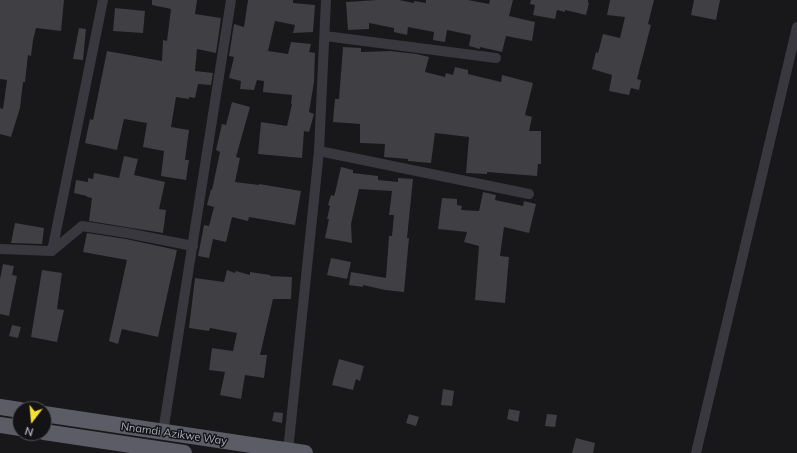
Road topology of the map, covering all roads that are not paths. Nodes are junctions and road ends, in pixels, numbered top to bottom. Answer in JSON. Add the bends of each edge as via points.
{"nodes":[{"id":1,"x":103,"y":0,"type":"edge"},
{"id":2,"x":231,"y":0,"type":"edge"},
{"id":3,"x":326,"y":0,"type":"edge"},
{"id":4,"x":797,"y":26,"type":"edge"},
{"id":5,"x":324,"y":36,"type":"junction"},
{"id":6,"x":496,"y":58,"type":"dead end"},
{"id":7,"x":319,"y":151,"type":"junction"},
{"id":8,"x":529,"y":194,"type":"dead end"},
{"id":9,"x":193,"y":246,"type":"junction"},
{"id":10,"x":0,"y":249,"type":"edge"},
{"id":11,"x":52,"y":251,"type":"junction"},
{"id":12,"x":0,"y":408,"type":"edge"},
{"id":13,"x":12,"y":409,"type":"edge"},
{"id":14,"x":52,"y":415,"type":"edge"},
{"id":15,"x":0,"y":425,"type":"edge"},
{"id":16,"x":12,"y":427,"type":"edge"},
{"id":17,"x":163,"y":432,"type":"junction"},
{"id":18,"x":52,"y":433,"type":"edge"},
{"id":19,"x":288,"y":450,"type":"junction"},
{"id":20,"x":184,"y":453,"type":"edge"},
{"id":21,"x":305,"y":453,"type":"edge"},
{"id":22,"x":696,"y":453,"type":"edge"}],
"edges":[{"from":1,"to":11,"type":"street"},
{"from":2,"to":9,"type":"street"},
{"from":3,"to":5,"type":"street"},
{"from":4,"to":22,"type":"street"},
{"from":5,"to":6,"type":"street"},
{"from":5,"to":7,"type":"street"},
{"from":7,"to":8,"type":"street"},
{"from":7,"to":19,"type":"street"},
{"from":9,"to":11,"type":"street","via":[[82,226]]},
{"from":9,"to":17,"type":"street"},
{"from":10,"to":11,"type":"street"},
{"from":12,"to":13,"type":"highway"},
{"from":14,"to":17,"type":"highway","name":"Nnamdi Azikwe Way"},
{"from":15,"to":16,"type":"highway"},
{"from":17,"to":19,"type":"highway","name":"Nnamdi Azikwe Way"},
{"from":18,"to":20,"type":"highway","name":"Nnamdi Azikwe Way"},
{"from":19,"to":21,"type":"highway","name":"Nnamdi Azikwe Way"}]}
